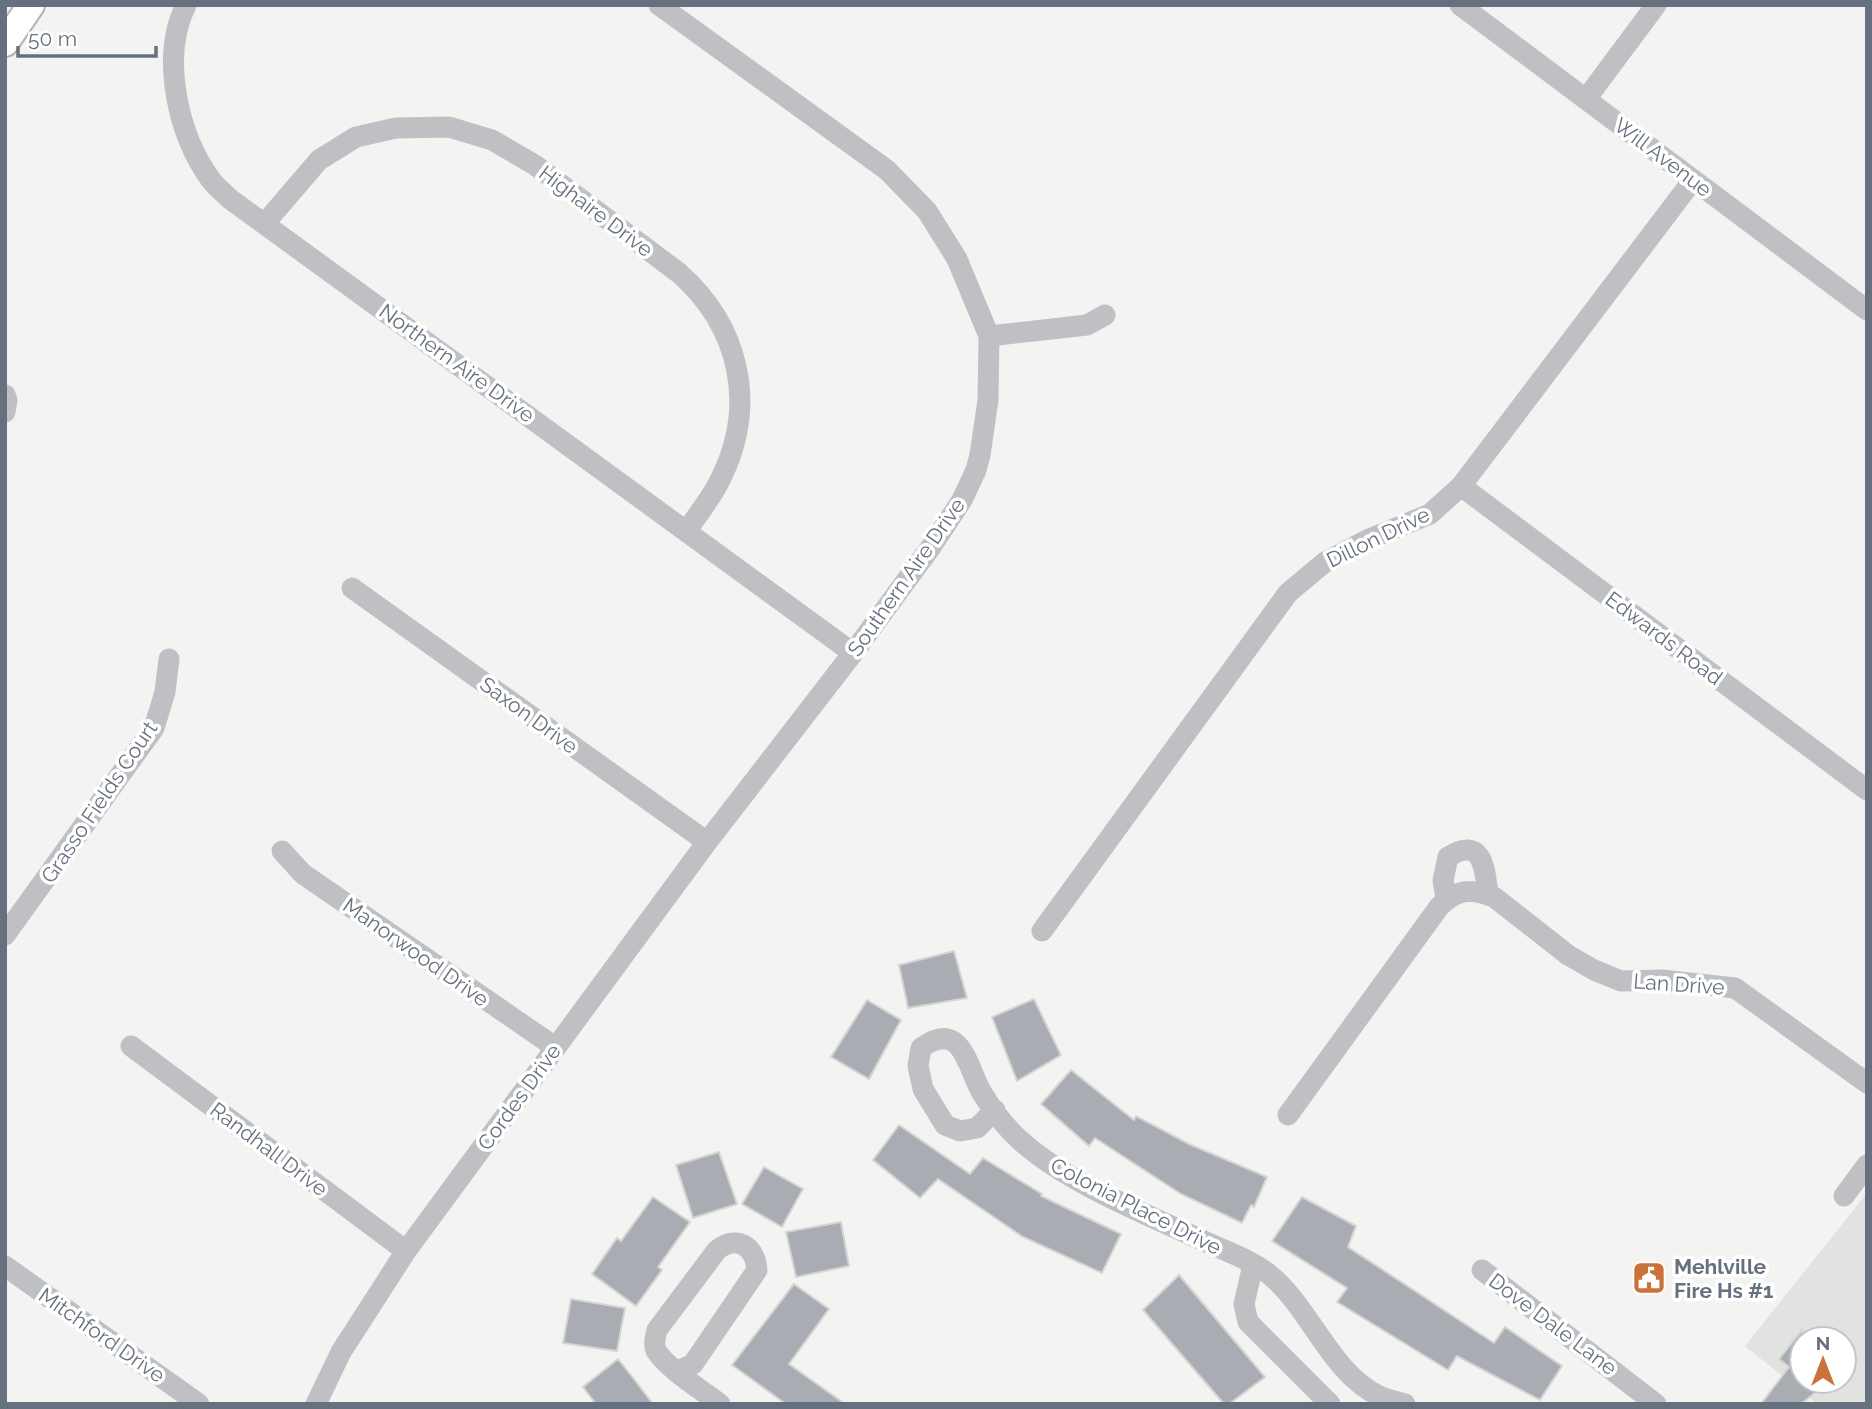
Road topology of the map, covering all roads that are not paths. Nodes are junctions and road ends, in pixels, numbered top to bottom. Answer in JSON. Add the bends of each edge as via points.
{"nodes":[{"id":1,"x":31,"y":5,"type":"edge"},
{"id":2,"x":186,"y":5,"type":"edge"},
{"id":3,"x":659,"y":5,"type":"edge"},
{"id":4,"x":1460,"y":5,"type":"edge"},
{"id":5,"x":1656,"y":5,"type":"edge"},
{"id":6,"x":5,"y":43,"type":"edge"},
{"id":7,"x":1586,"y":99,"type":"junction"},
{"id":8,"x":1693,"y":180,"type":"junction"},
{"id":9,"x":265,"y":223,"type":"junction"},
{"id":10,"x":1867,"y":310,"type":"edge"},
{"id":11,"x":1105,"y":315,"type":"dead end"},
{"id":12,"x":989,"y":336,"type":"junction"},
{"id":13,"x":5,"y":395,"type":"edge"},
{"id":14,"x":5,"y":412,"type":"edge"},
{"id":15,"x":1461,"y":486,"type":"junction"},
{"id":16,"x":687,"y":530,"type":"junction"},
{"id":17,"x":352,"y":588,"type":"dead end"},
{"id":18,"x":853,"y":653,"type":"junction"},
{"id":19,"x":169,"y":659,"type":"dead end"},
{"id":20,"x":1867,"y":790,"type":"edge"},
{"id":21,"x":739,"y":801,"type":"joint"},
{"id":22,"x":706,"y":842,"type":"junction"},
{"id":23,"x":282,"y":851,"type":"dead end"},
{"id":24,"x":1488,"y":895,"type":"junction"},
{"id":25,"x":1446,"y":899,"type":"junction"},
{"id":26,"x":1042,"y":931,"type":"dead end"},
{"id":27,"x":5,"y":935,"type":"edge"},
{"id":28,"x":131,"y":1046,"type":"dead end"},
{"id":29,"x":555,"y":1047,"type":"junction"},
{"id":30,"x":1867,"y":1083,"type":"edge"},
{"id":31,"x":995,"y":1110,"type":"dead end"},
{"id":32,"x":1288,"y":1115,"type":"dead end"},
{"id":33,"x":1867,"y":1165,"type":"edge"},
{"id":34,"x":1844,"y":1196,"type":"dead end"},
{"id":35,"x":406,"y":1251,"type":"junction"},
{"id":36,"x":1253,"y":1265,"type":"junction"},
{"id":37,"x":5,"y":1266,"type":"edge"},
{"id":38,"x":1482,"y":1270,"type":"dead end"},
{"id":39,"x":678,"y":1371,"type":"junction"},
{"id":40,"x":1376,"y":1400,"type":"edge"},
{"id":41,"x":199,"y":1404,"type":"edge"},
{"id":42,"x":316,"y":1404,"type":"edge"},
{"id":43,"x":720,"y":1404,"type":"edge"},
{"id":44,"x":1330,"y":1404,"type":"edge"},
{"id":45,"x":1405,"y":1404,"type":"edge"},
{"id":46,"x":1656,"y":1404,"type":"edge"}],
"edges":[{"from":1,"to":6,"type":"main road"},
{"from":2,"to":9,"type":"street","name":"Northern Aire Drive","via":[[180,17],[174,74],[187,135],[211,180]]},
{"from":3,"to":12,"type":"street","name":"Southern Aire Drive","via":[[887,170],[943,234]]},
{"from":4,"to":7,"type":"street","name":"Will Avenue"},
{"from":5,"to":7,"type":"street"},
{"from":7,"to":8,"type":"street","name":"Will Avenue"},
{"from":8,"to":10,"type":"street","name":"Will Avenue"},
{"from":8,"to":15,"type":"street","name":"Dillon Drive"},
{"from":9,"to":16,"type":"street","name":"Northern Aire Drive"},
{"from":9,"to":16,"type":"street","name":"Highaire Drive","via":[[319,160],[356,137],[396,128],[449,127],[492,139],[535,165],[679,273],[697,289],[722,325],[731,347],[741,403],[739,421],[723,474]]},
{"from":11,"to":12,"type":"street","via":[[1087,325]]},
{"from":12,"to":18,"type":"street","name":"Southern Aire Drive","via":[[988,400],[976,470],[931,547]]},
{"from":13,"to":14,"type":"street"},
{"from":15,"to":20,"type":"street","name":"Edwards Road"},
{"from":15,"to":26,"type":"street","name":"Dillon Drive","via":[[1430,513],[1325,562],[1287,593]]},
{"from":16,"to":18,"type":"street","name":"Northern Aire Drive"},
{"from":17,"to":22,"type":"street","name":"Saxon Drive"},
{"from":18,"to":21,"type":"street","name":"Southern Aire Drive"},
{"from":19,"to":27,"type":"street","name":"Grasso Fields Court","via":[[154,728]]},
{"from":21,"to":22,"type":"street","name":"Cordes Drive"},
{"from":22,"to":29,"type":"street","name":"Cordes Drive"},
{"from":23,"to":29,"type":"street","name":"Manorwood Drive","via":[[303,874]]},
{"from":24,"to":25,"type":"street","via":[[1462,891]]},
{"from":24,"to":25,"type":"street","via":[[1481,858],[1472,851],[1459,850],[1448,857],[1443,880]]},
{"from":24,"to":30,"type":"street","name":"Lan Drive","via":[[1568,955],[1621,981],[1735,988]]},
{"from":25,"to":32,"type":"street"},
{"from":28,"to":35,"type":"street","name":"Randhall Drive"},
{"from":29,"to":35,"type":"street","name":"Cordes Drive"},
{"from":31,"to":36,"type":"street","name":"Colonia Place Drive","via":[[1023,1143],[1054,1165]]},
{"from":33,"to":34,"type":"street"},
{"from":35,"to":42,"type":"street","name":"Cordes Drive","via":[[341,1352]]},
{"from":36,"to":40,"type":"street","name":"Colonia Place Drive","via":[[1269,1274],[1294,1301]]},
{"from":36,"to":44,"type":"street","via":[[1244,1304],[1248,1322]]},
{"from":37,"to":41,"type":"street","name":"Mitchford Drive"},
{"from":38,"to":46,"type":"street","name":"Dove Dale Lane"},
{"from":39,"to":39,"type":"street","via":[[656,1351],[657,1330],[717,1250],[726,1243],[748,1248],[756,1258],[757,1270],[693,1364]]},
{"from":39,"to":43,"type":"street"},
{"from":40,"to":45,"type":"street","name":"Colonia Place Drive"}]}
